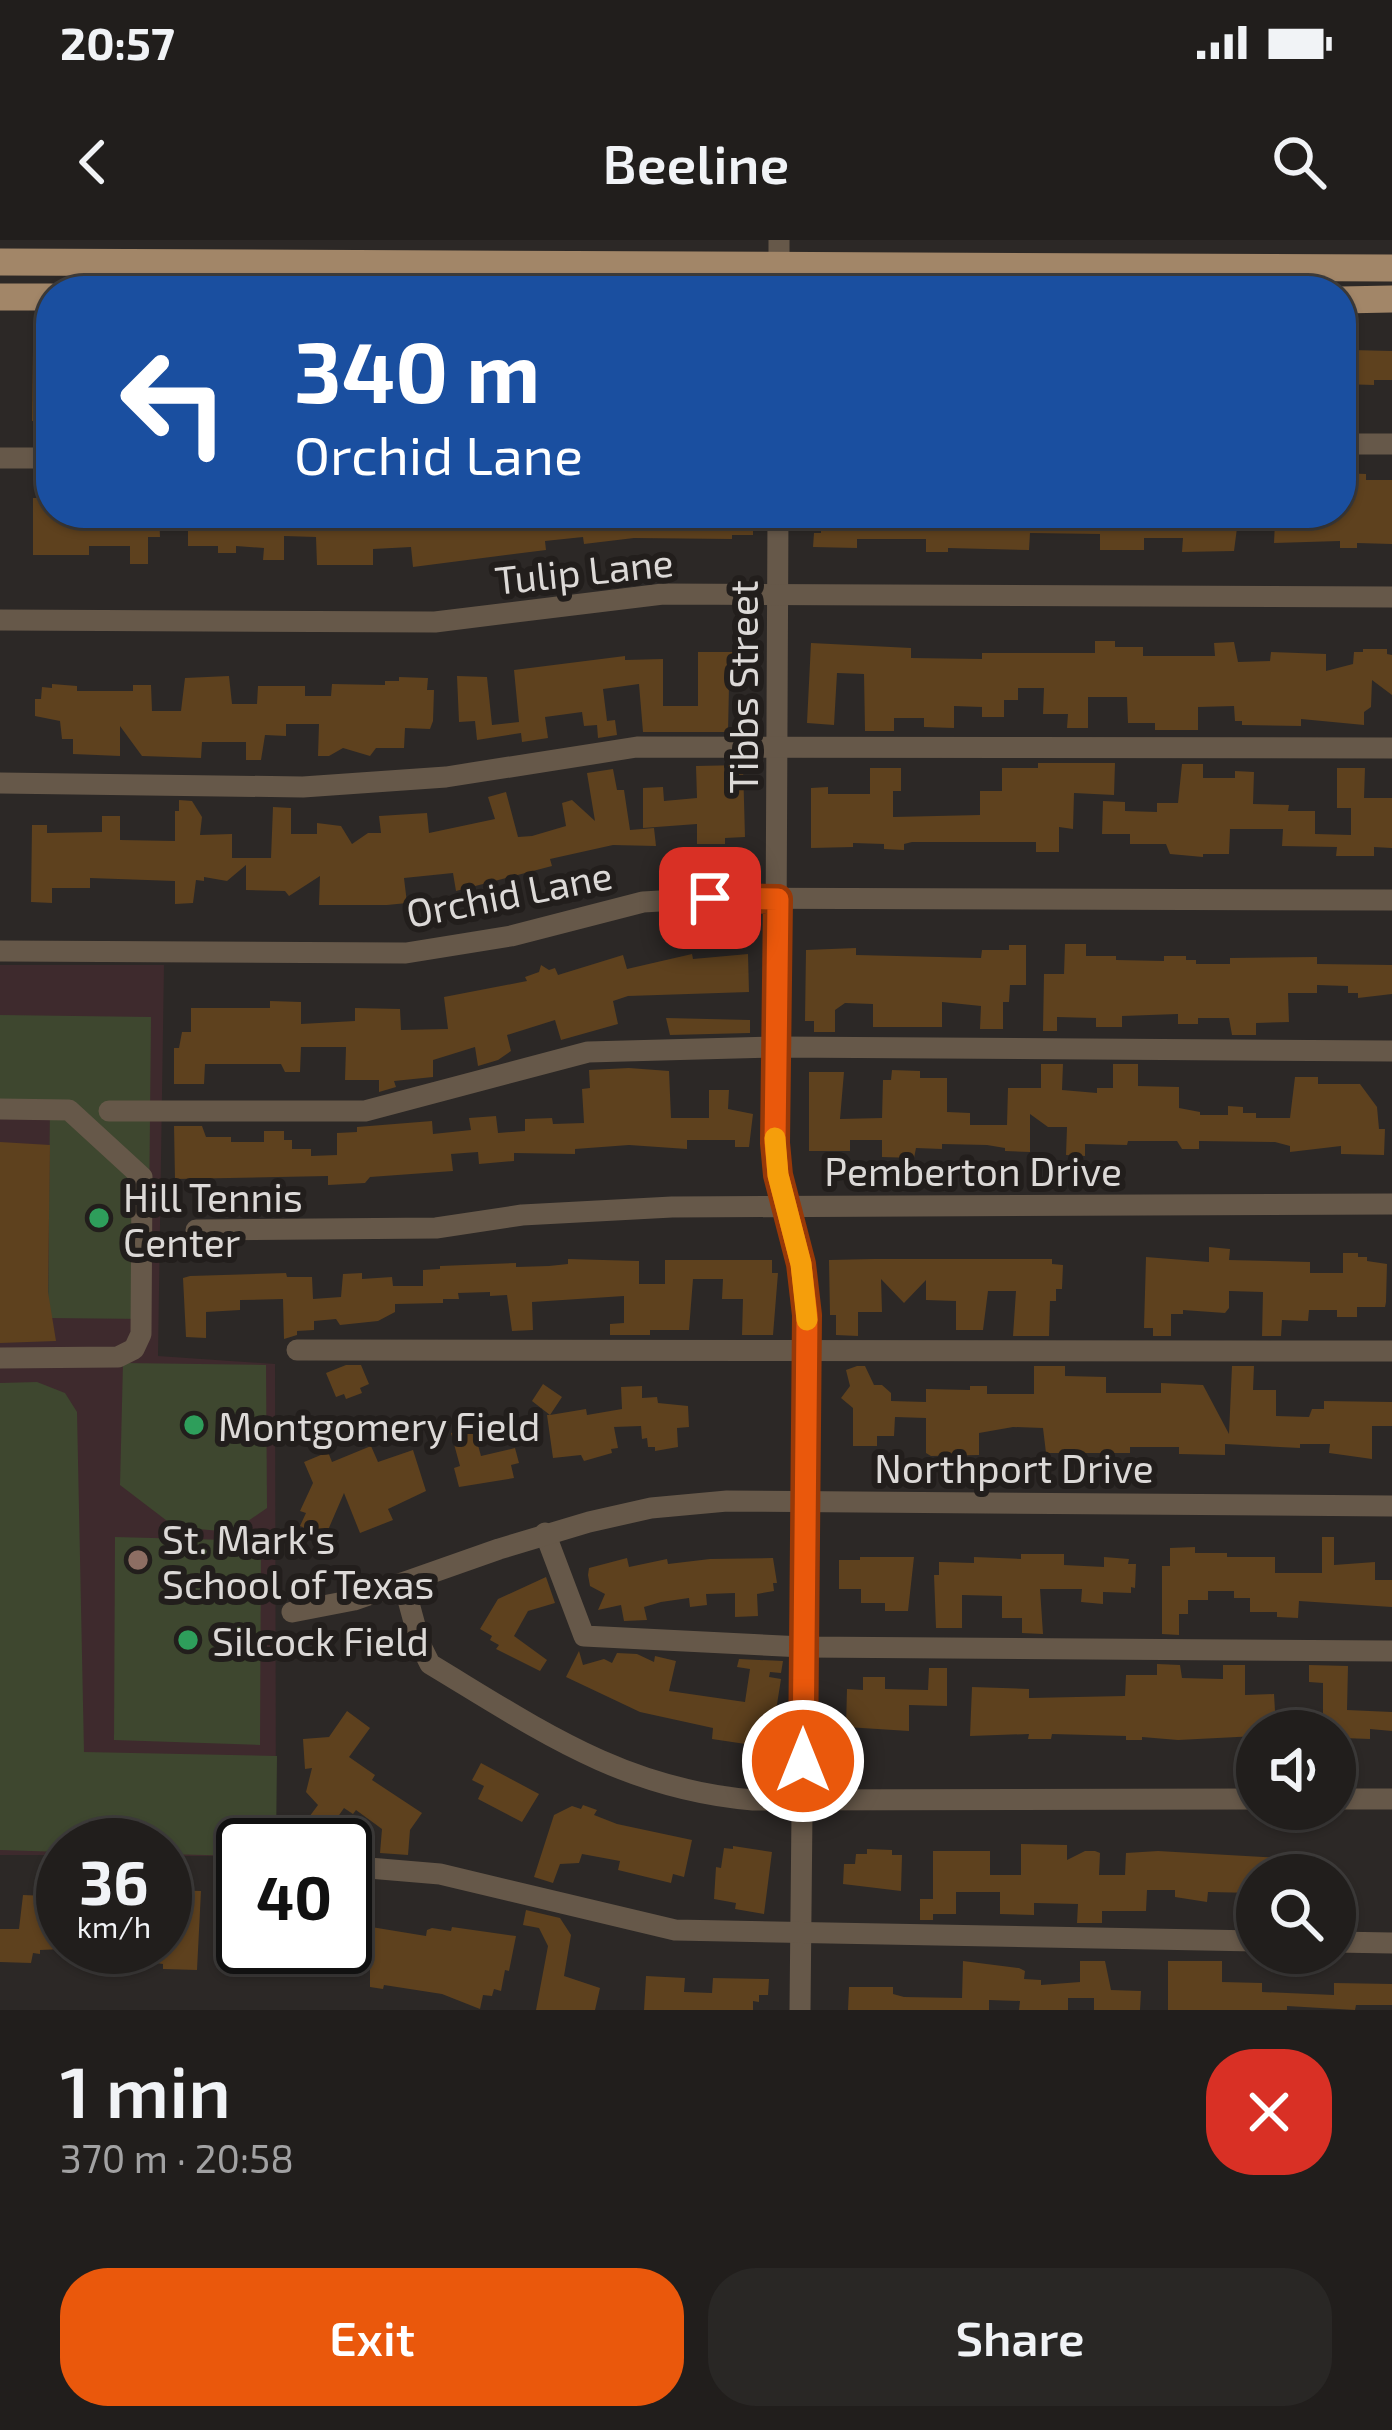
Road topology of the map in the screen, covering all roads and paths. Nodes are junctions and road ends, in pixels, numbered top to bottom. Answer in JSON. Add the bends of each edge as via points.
{"nodes":[{"id":1,"x":0,"y":262,"type":"edge"},
{"id":2,"x":214,"y":262,"type":"junction"},
{"id":3,"x":779,"y":265,"type":"edge"},
{"id":4,"x":1392,"y":268,"type":"edge"},
{"id":5,"x":214,"y":276,"type":"edge"},
{"id":6,"x":1096,"y":276,"type":"edge"},
{"id":7,"x":1239,"y":276,"type":"edge"},
{"id":8,"x":0,"y":297,"type":"edge"},
{"id":9,"x":36,"y":297,"type":"edge"},
{"id":10,"x":1392,"y":299,"type":"edge"},
{"id":11,"x":1356,"y":300,"type":"edge"},
{"id":12,"x":1392,"y":444,"type":"edge"},
{"id":13,"x":1356,"y":445,"type":"edge"},
{"id":14,"x":0,"y":458,"type":"edge"},
{"id":15,"x":36,"y":458,"type":"edge"},
{"id":16,"x":778,"y":528,"type":"edge"},
{"id":17,"x":778,"y":595,"type":"junction"},
{"id":18,"x":1392,"y":597,"type":"edge"},
{"id":19,"x":0,"y":620,"type":"edge"},
{"id":20,"x":778,"y":746,"type":"junction"},
{"id":21,"x":1392,"y":748,"type":"edge"},
{"id":22,"x":0,"y":783,"type":"edge"},
{"id":23,"x":778,"y":899,"type":"junction"},
{"id":24,"x":1392,"y":900,"type":"edge"},
{"id":25,"x":0,"y":951,"type":"edge"},
{"id":26,"x":776,"y":1047,"type":"junction"},
{"id":27,"x":1392,"y":1051,"type":"edge"},
{"id":28,"x":0,"y":1109,"type":"edge"},
{"id":29,"x":109,"y":1112,"type":"dead end"},
{"id":30,"x":1392,"y":1204,"type":"edge"},
{"id":31,"x":788,"y":1206,"type":"junction"},
{"id":32,"x":196,"y":1230,"type":"dead end"},
{"id":33,"x":297,"y":1349,"type":"dead end"},
{"id":34,"x":807,"y":1350,"type":"junction"},
{"id":35,"x":1392,"y":1351,"type":"edge"},
{"id":36,"x":0,"y":1358,"type":"edge"},
{"id":37,"x":805,"y":1502,"type":"junction"},
{"id":38,"x":1392,"y":1506,"type":"edge"},
{"id":39,"x":545,"y":1534,"type":"junction"},
{"id":40,"x":404,"y":1585,"type":"junction"},
{"id":41,"x":292,"y":1612,"type":"dead end"},
{"id":42,"x":803,"y":1647,"type":"junction"},
{"id":43,"x":1392,"y":1651,"type":"edge"},
{"id":44,"x":803,"y":1799,"type":"junction"},
{"id":45,"x":1236,"y":1799,"type":"edge"},
{"id":46,"x":1356,"y":1799,"type":"edge"},
{"id":47,"x":1392,"y":1799,"type":"edge"},
{"id":48,"x":372,"y":1868,"type":"edge"},
{"id":49,"x":800,"y":1934,"type":"junction"},
{"id":50,"x":1236,"y":1941,"type":"edge"},
{"id":51,"x":1356,"y":1942,"type":"edge"},
{"id":52,"x":1392,"y":1943,"type":"edge"},
{"id":53,"x":800,"y":2010,"type":"edge"}],
"edges":[{"from":1,"to":2,"type":"main road"},
{"from":2,"to":3,"type":"main road"},
{"from":2,"to":5,"type":"main road"},
{"from":3,"to":6,"type":"main road"},
{"from":4,"to":7,"type":"main road"},
{"from":8,"to":9,"type":"main road"},
{"from":10,"to":11,"type":"main road"},
{"from":12,"to":13,"type":"street"},
{"from":14,"to":15,"type":"street"},
{"from":16,"to":17,"type":"street","name":"Tibbs Street"},
{"from":17,"to":18,"type":"street","name":"Tulip Lane"},
{"from":17,"to":19,"type":"street","name":"Tulip Lane","via":[[617,597],[435,622]]},
{"from":17,"to":20,"type":"street","name":"Tibbs Street"},
{"from":20,"to":21,"type":"street"},
{"from":20,"to":22,"type":"street","via":[[637,747],[446,777],[303,787]]},
{"from":20,"to":23,"type":"street","name":"Tibbs Street"},
{"from":23,"to":24,"type":"street","name":"Orchid Lane"},
{"from":23,"to":25,"type":"street","name":"Orchid Lane","via":[[643,902],[406,953]]},
{"from":23,"to":26,"type":"street","name":"Tibbs Street"},
{"from":26,"to":27,"type":"street"},
{"from":26,"to":29,"type":"street","via":[[588,1052],[364,1111]]},
{"from":26,"to":31,"type":"street","name":"Tibbs Street","via":[[778,1175]]},
{"from":28,"to":36,"type":"street","via":[[69,1110],[142,1177],[141,1334],[134,1349],[118,1357]]},
{"from":30,"to":31,"type":"street","name":"Pemberton Drive"},
{"from":31,"to":32,"type":"street","name":"Pemberton Drive","via":[[598,1210],[362,1231]]},
{"from":31,"to":34,"type":"street","name":"Tibbs Street"},
{"from":33,"to":34,"type":"street"},
{"from":34,"to":35,"type":"street"},
{"from":34,"to":37,"type":"street","name":"Tibbs Street"},
{"from":37,"to":38,"type":"street","name":"Northport Drive"},
{"from":37,"to":39,"type":"street","name":"Northport Drive","via":[[651,1508]]},
{"from":37,"to":42,"type":"street","name":"Tibbs Street"},
{"from":39,"to":40,"type":"street","name":"Northport Drive"},
{"from":39,"to":42,"type":"street","via":[[584,1636]]},
{"from":40,"to":41,"type":"street","name":"Northport Drive"},
{"from":40,"to":44,"type":"street","via":[[430,1664],[567,1747],[673,1789]]},
{"from":42,"to":43,"type":"street"},
{"from":42,"to":44,"type":"street","name":"Tibbs Street"},
{"from":44,"to":45,"type":"street"},
{"from":44,"to":49,"type":"street","name":"Tibbs Street"},
{"from":46,"to":47,"type":"street"},
{"from":48,"to":49,"type":"street","via":[[440,1874],[675,1930]]},
{"from":49,"to":50,"type":"street"},
{"from":49,"to":53,"type":"street","name":"Tibbs Street"},
{"from":51,"to":52,"type":"street"}]}
